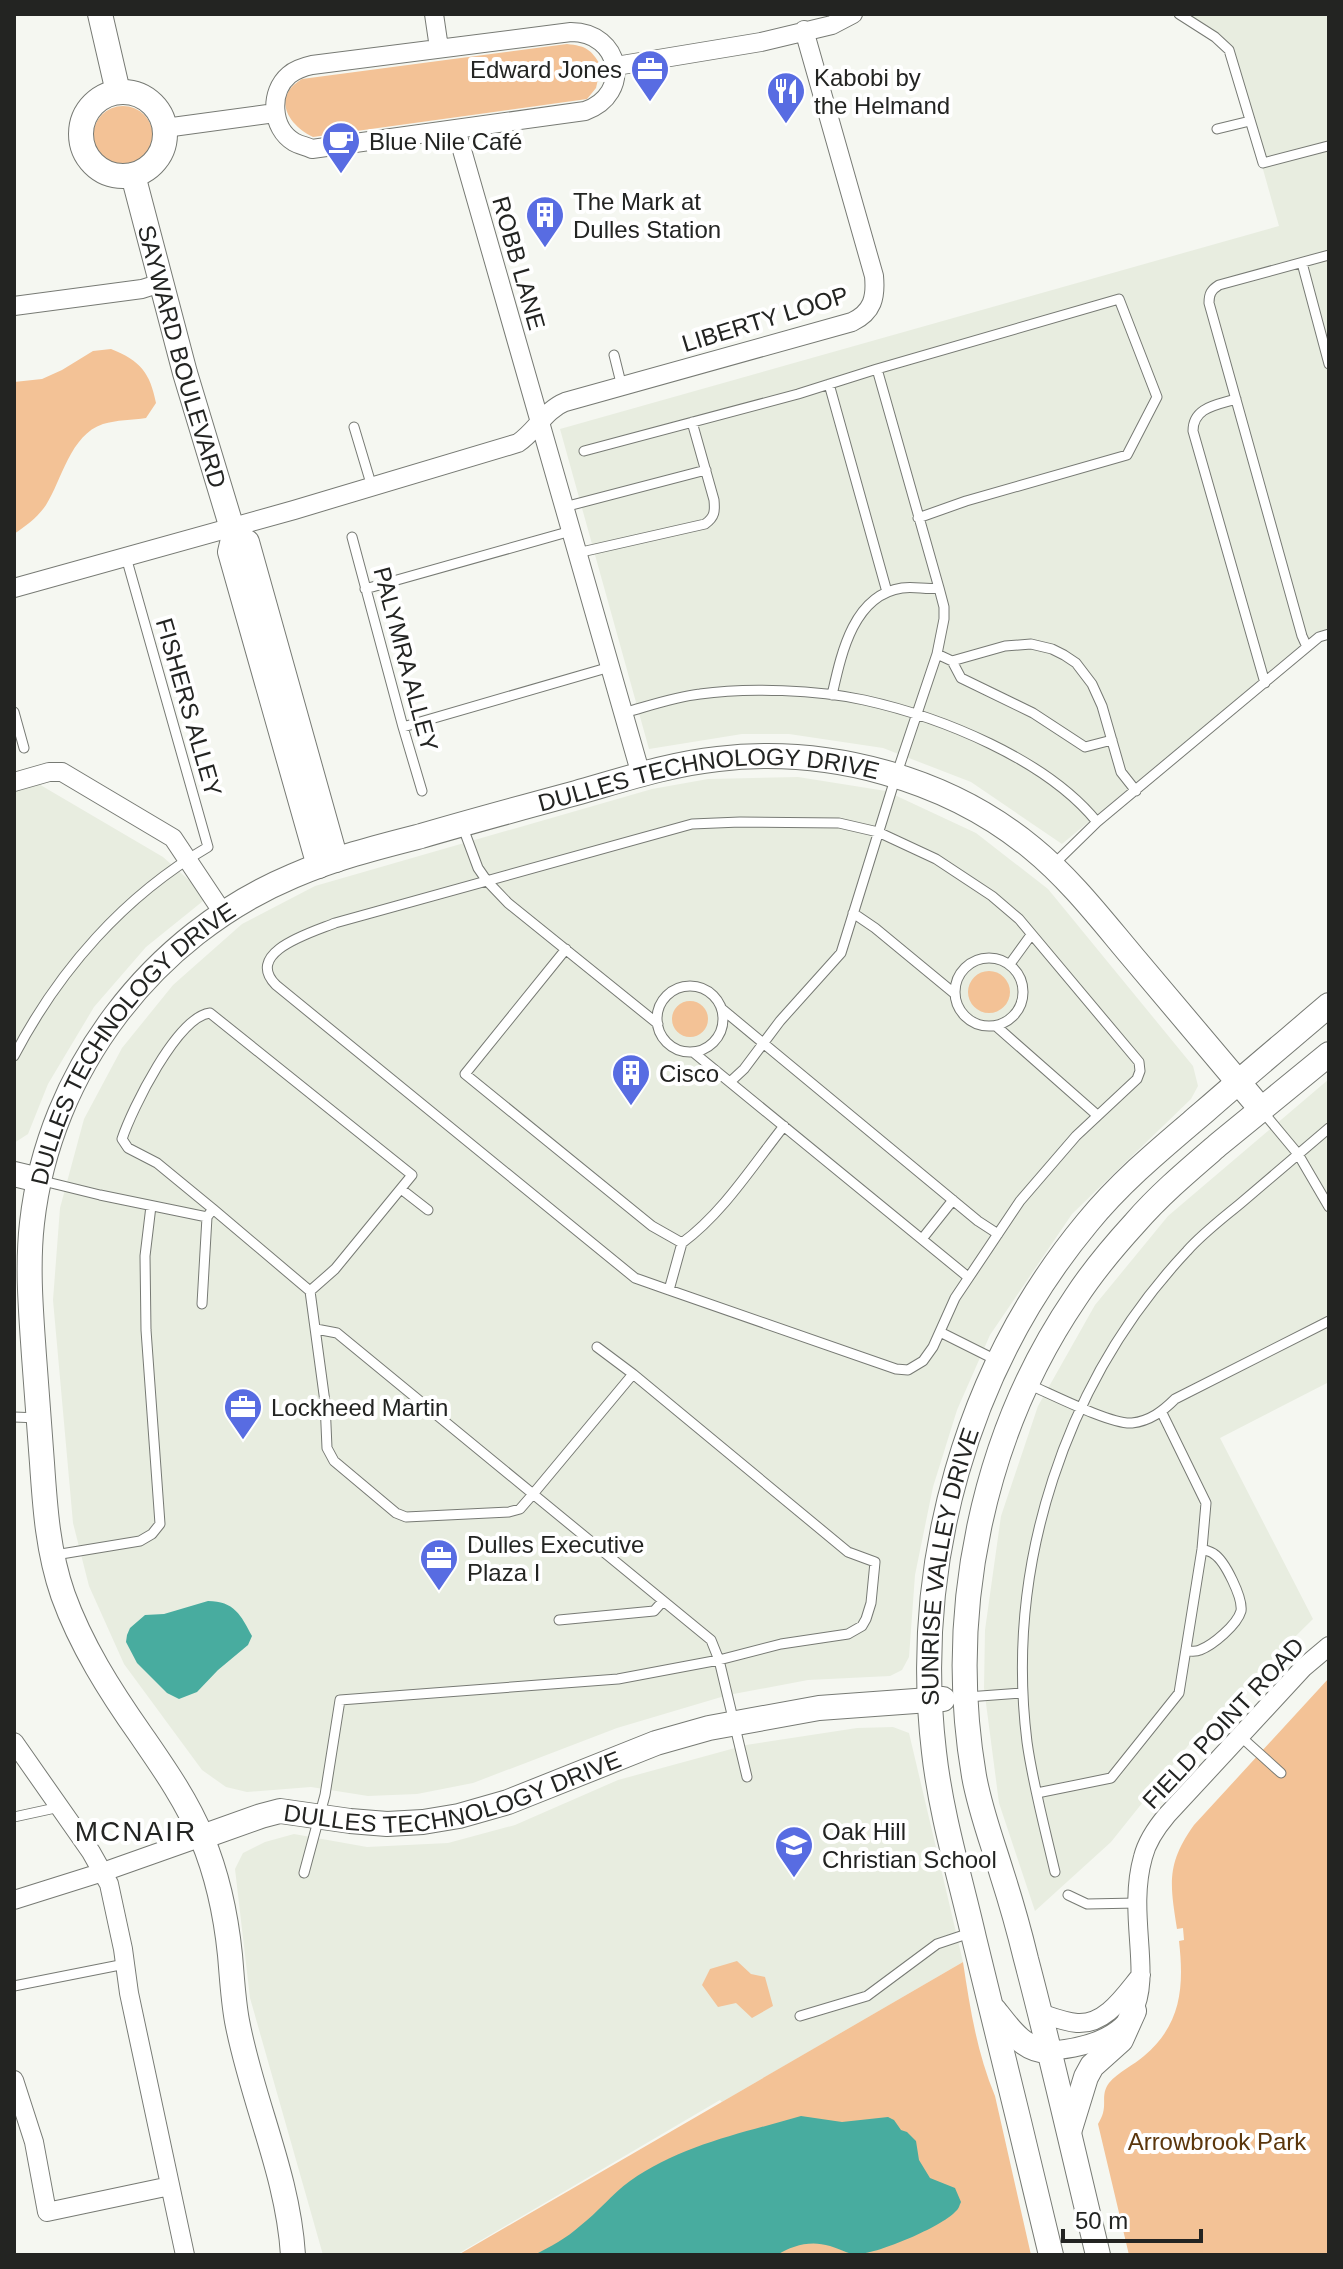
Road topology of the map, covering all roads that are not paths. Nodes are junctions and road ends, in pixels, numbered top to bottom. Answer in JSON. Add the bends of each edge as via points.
{"nodes":[{"id":1,"x":100,"y":14,"type":"edge"},
{"id":2,"x":434,"y":14,"type":"edge"},
{"id":3,"x":853,"y":14,"type":"edge"},
{"id":4,"x":1179,"y":14,"type":"edge"},
{"id":5,"x":802,"y":26,"type":"junction"},
{"id":6,"x":439,"y":48,"type":"junction"},
{"id":7,"x":616,"y":66,"type":"junction"},
{"id":8,"x":118,"y":92,"type":"junction"},
{"id":9,"x":275,"y":113,"type":"junction"},
{"id":10,"x":1250,"y":121,"type":"junction"},
{"id":11,"x":165,"y":128,"type":"junction"},
{"id":12,"x":456,"y":129,"type":"junction"},
{"id":13,"x":1217,"y":129,"type":"dead end"},
{"id":14,"x":1328,"y":146,"type":"edge"},
{"id":15,"x":133,"y":175,"type":"junction"},
{"id":16,"x":1329,"y":255,"type":"edge"},
{"id":17,"x":1302,"y":263,"type":"junction"},
{"id":18,"x":161,"y":283,"type":"junction"},
{"id":19,"x":14,"y":306,"type":"edge"},
{"id":20,"x":614,"y":355,"type":"dead end"},
{"id":21,"x":1329,"y":364,"type":"edge"},
{"id":22,"x":877,"y":369,"type":"junction"},
{"id":23,"x":829,"y":384,"type":"junction"},
{"id":24,"x":622,"y":387,"type":"junction"},
{"id":25,"x":1236,"y":399,"type":"junction"},
{"id":26,"x":538,"y":417,"type":"junction"},
{"id":27,"x":692,"y":422,"type":"junction"},
{"id":28,"x":354,"y":427,"type":"dead end"},
{"id":29,"x":584,"y":451,"type":"dead end"},
{"id":30,"x":706,"y":470,"type":"junction"},
{"id":31,"x":372,"y":487,"type":"junction"},
{"id":32,"x":564,"y":507,"type":"junction"},
{"id":33,"x":918,"y":518,"type":"junction"},
{"id":34,"x":232,"y":531,"type":"junction"},
{"id":35,"x":571,"y":531,"type":"junction"},
{"id":36,"x":352,"y":537,"type":"dead end"},
{"id":37,"x":577,"y":553,"type":"junction"},
{"id":38,"x":126,"y":557,"type":"junction"},
{"id":39,"x":14,"y":588,"type":"edge"},
{"id":40,"x":939,"y":588,"type":"junction"},
{"id":41,"x":365,"y":589,"type":"junction"},
{"id":42,"x":887,"y":592,"type":"junction"},
{"id":43,"x":1329,"y":634,"type":"edge"},
{"id":44,"x":1307,"y":647,"type":"junction"},
{"id":45,"x":937,"y":654,"type":"junction"},
{"id":46,"x":952,"y":661,"type":"junction"},
{"id":47,"x":610,"y":667,"type":"junction"},
{"id":48,"x":1265,"y":683,"type":"junction"},
{"id":49,"x":832,"y":695,"type":"junction"},
{"id":50,"x":14,"y":712,"type":"edge"},
{"id":51,"x":623,"y":713,"type":"junction"},
{"id":52,"x":916,"y":716,"type":"junction"},
{"id":53,"x":403,"y":727,"type":"junction"},
{"id":54,"x":1112,"y":740,"type":"junction"},
{"id":55,"x":24,"y":748,"type":"dead end"},
{"id":56,"x":641,"y":775,"type":"junction"},
{"id":57,"x":896,"y":776,"type":"junction"},
{"id":58,"x":14,"y":782,"type":"edge"},
{"id":59,"x":422,"y":791,"type":"dead end"},
{"id":60,"x":1136,"y":791,"type":"junction"},
{"id":61,"x":1097,"y":822,"type":"junction"},
{"id":62,"x":461,"y":824,"type":"junction"},
{"id":63,"x":878,"y":832,"type":"junction"},
{"id":64,"x":189,"y":859,"type":"junction"},
{"id":65,"x":328,"y":863,"type":"junction"},
{"id":66,"x":1052,"y":866,"type":"junction"},
{"id":67,"x":487,"y":881,"type":"junction"},
{"id":68,"x":223,"y":913,"type":"junction"},
{"id":69,"x":853,"y":913,"type":"junction"},
{"id":70,"x":1031,"y":935,"type":"junction"},
{"id":71,"x":566,"y":949,"type":"junction"},
{"id":72,"x":1010,"y":964,"type":"junction"},
{"id":73,"x":955,"y":994,"type":"junction"},
{"id":74,"x":1329,"y":1005,"type":"edge"},
{"id":75,"x":722,"y":1009,"type":"junction"},
{"id":76,"x":658,"y":1024,"type":"junction"},
{"id":77,"x":996,"y":1026,"type":"junction"},
{"id":78,"x":763,"y":1043,"type":"junction"},
{"id":79,"x":693,"y":1052,"type":"junction"},
{"id":80,"x":1329,"y":1054,"type":"edge"},
{"id":81,"x":14,"y":1056,"type":"edge"},
{"id":82,"x":730,"y":1082,"type":"junction"},
{"id":83,"x":1238,"y":1082,"type":"junction"},
{"id":84,"x":1261,"y":1109,"type":"junction"},
{"id":85,"x":1097,"y":1115,"type":"junction"},
{"id":86,"x":784,"y":1126,"type":"junction"},
{"id":87,"x":1329,"y":1128,"type":"edge"},
{"id":88,"x":1298,"y":1154,"type":"junction"},
{"id":89,"x":14,"y":1174,"type":"edge"},
{"id":90,"x":39,"y":1180,"type":"junction"},
{"id":91,"x":401,"y":1189,"type":"junction"},
{"id":92,"x":953,"y":1200,"type":"junction"},
{"id":93,"x":151,"y":1206,"type":"junction"},
{"id":94,"x":1329,"y":1207,"type":"edge"},
{"id":95,"x":428,"y":1210,"type":"dead end"},
{"id":96,"x":210,"y":1213,"type":"junction"},
{"id":97,"x":998,"y":1234,"type":"junction"},
{"id":98,"x":922,"y":1239,"type":"junction"},
{"id":99,"x":682,"y":1243,"type":"junction"},
{"id":100,"x":968,"y":1277,"type":"junction"},
{"id":101,"x":669,"y":1290,"type":"junction"},
{"id":102,"x":310,"y":1291,"type":"junction"},
{"id":103,"x":202,"y":1304,"type":"dead end"},
{"id":104,"x":1329,"y":1321,"type":"edge"},
{"id":105,"x":316,"y":1329,"type":"junction"},
{"id":106,"x":940,"y":1332,"type":"junction"},
{"id":107,"x":597,"y":1347,"type":"dead end"},
{"id":108,"x":998,"y":1361,"type":"junction"},
{"id":109,"x":633,"y":1374,"type":"junction"},
{"id":110,"x":1028,"y":1384,"type":"junction"},
{"id":111,"x":1082,"y":1407,"type":"junction"},
{"id":112,"x":1162,"y":1413,"type":"junction"},
{"id":113,"x":14,"y":1417,"type":"edge"},
{"id":114,"x":39,"y":1418,"type":"junction"},
{"id":115,"x":533,"y":1494,"type":"junction"},
{"id":116,"x":1202,"y":1549,"type":"junction"},
{"id":117,"x":52,"y":1556,"type":"junction"},
{"id":118,"x":663,"y":1601,"type":"junction"},
{"id":119,"x":559,"y":1620,"type":"dead end"},
{"id":120,"x":1329,"y":1646,"type":"edge"},
{"id":121,"x":1187,"y":1651,"type":"junction"},
{"id":122,"x":719,"y":1660,"type":"junction"},
{"id":123,"x":1023,"y":1693,"type":"junction"},
{"id":124,"x":965,"y":1698,"type":"junction"},
{"id":125,"x":930,"y":1701,"type":"junction"},
{"id":126,"x":734,"y":1722,"type":"junction"},
{"id":127,"x":1240,"y":1736,"type":"junction"},
{"id":128,"x":14,"y":1742,"type":"edge"},
{"id":129,"x":1281,"y":1773,"type":"dead end"},
{"id":130,"x":747,"y":1777,"type":"dead end"},
{"id":131,"x":1037,"y":1793,"type":"junction"},
{"id":132,"x":60,"y":1807,"type":"junction"},
{"id":133,"x":14,"y":1817,"type":"edge"},
{"id":134,"x":321,"y":1817,"type":"junction"},
{"id":135,"x":202,"y":1837,"type":"junction"},
{"id":136,"x":103,"y":1872,"type":"junction"},
{"id":137,"x":1055,"y":1872,"type":"dead end"},
{"id":138,"x":304,"y":1873,"type":"dead end"},
{"id":139,"x":1068,"y":1895,"type":"dead end"},
{"id":140,"x":14,"y":1900,"type":"edge"},
{"id":141,"x":1137,"y":1903,"type":"junction"},
{"id":142,"x":973,"y":1932,"type":"junction"},
{"id":143,"x":125,"y":1964,"type":"junction"},
{"id":144,"x":1141,"y":1975,"type":"junction"},
{"id":145,"x":14,"y":1986,"type":"edge"},
{"id":146,"x":991,"y":2006,"type":"junction"},
{"id":147,"x":1134,"y":2011,"type":"junction"},
{"id":148,"x":1040,"y":2013,"type":"junction"},
{"id":149,"x":800,"y":2016,"type":"dead end"},
{"id":150,"x":1049,"y":2051,"type":"junction"},
{"id":151,"x":14,"y":2080,"type":"edge"},
{"id":152,"x":1069,"y":2135,"type":"junction"},
{"id":153,"x":170,"y":2186,"type":"junction"},
{"id":154,"x":185,"y":2255,"type":"edge"},
{"id":155,"x":293,"y":2255,"type":"edge"},
{"id":156,"x":1051,"y":2255,"type":"edge"},
{"id":157,"x":1098,"y":2255,"type":"edge"}],
"edges":[{"from":1,"to":8,"type":"street"},
{"from":2,"to":6,"type":"street"},
{"from":3,"to":5,"type":"street","via":[[832,25]]},
{"from":4,"to":10,"type":"lane","via":[[1229,50]]},
{"from":5,"to":7,"type":"street","via":[[761,42]]},
{"from":5,"to":24,"type":"street","name":"LIBERTY LOOP","via":[[874,276],[869,309],[852,322]]},
{"from":6,"to":7,"type":"street","via":[[585,32],[598,38]]},
{"from":6,"to":9,"type":"street","via":[[298,69],[278,89]]},
{"from":7,"to":12,"type":"street","via":[[613,88],[593,108]]},
{"from":8,"to":11,"type":"street","via":[[154,105]]},
{"from":8,"to":15,"type":"street","via":[[94,104],[81,128],[82,141],[94,165],[119,176]]},
{"from":9,"to":11,"type":"street"},
{"from":9,"to":12,"type":"street","via":[[293,142],[312,149]]},
{"from":10,"to":13,"type":"lane"},
{"from":10,"to":14,"type":"lane","via":[[1263,163]]},
{"from":11,"to":15,"type":"street","via":[[161,153]]},
{"from":12,"to":26,"type":"street","name":"ROBB LANE"},
{"from":15,"to":18,"type":"street","name":"SAYWARD BOULEVARD"},
{"from":16,"to":17,"type":"lane"},
{"from":17,"to":21,"type":"lane"},
{"from":17,"to":25,"type":"lane","via":[[1219,285],[1209,295]]},
{"from":18,"to":19,"type":"street"},
{"from":18,"to":34,"type":"street","name":"SAYWARD BOULEVARD"},
{"from":20,"to":24,"type":"lane"},
{"from":22,"to":23,"type":"lane"},
{"from":22,"to":33,"type":"lane"},
{"from":22,"to":33,"type":"lane","via":[[1119,299],[1157,397],[1127,455]]},
{"from":23,"to":27,"type":"lane"},
{"from":23,"to":42,"type":"lane"},
{"from":24,"to":26,"type":"street","name":"LIBERTY LOOP","via":[[559,404]]},
{"from":25,"to":44,"type":"lane"},
{"from":25,"to":48,"type":"lane","via":[[1200,412],[1193,431]]},
{"from":26,"to":31,"type":"street","name":"LIBERTY LOOP","via":[[518,443]]},
{"from":26,"to":32,"type":"street"},
{"from":27,"to":29,"type":"lane"},
{"from":27,"to":30,"type":"lane"},
{"from":28,"to":31,"type":"lane"},
{"from":30,"to":32,"type":"lane"},
{"from":30,"to":37,"type":"lane","via":[[715,512],[705,524]]},
{"from":31,"to":34,"type":"street","name":"LIBERTY LOOP"},
{"from":32,"to":35,"type":"street"},
{"from":33,"to":40,"type":"lane"},
{"from":34,"to":38,"type":"street","name":"LIBERTY LOOP"},
{"from":34,"to":65,"type":"street","name":"SAYWARD BOULEVARD","via":[[230,552]]},
{"from":35,"to":37,"type":"street"},
{"from":35,"to":41,"type":"lane"},
{"from":36,"to":41,"type":"lane","name":"PALYMRA ALLEY"},
{"from":37,"to":47,"type":"street"},
{"from":38,"to":39,"type":"street","name":"LIBERTY LOOP"},
{"from":38,"to":64,"type":"lane","name":"FISHERS ALLEY","via":[[208,847]]},
{"from":40,"to":42,"type":"lane"},
{"from":40,"to":45,"type":"lane","via":[[944,619]]},
{"from":41,"to":53,"type":"lane","name":"PALYMRA ALLEY"},
{"from":42,"to":49,"type":"lane","via":[[854,626]]},
{"from":43,"to":44,"type":"lane"},
{"from":44,"to":48,"type":"lane"},
{"from":45,"to":46,"type":"lane"},
{"from":45,"to":52,"type":"lane"},
{"from":46,"to":54,"type":"lane","via":[[961,678],[1033,713],[1085,747]]},
{"from":46,"to":54,"type":"lane","via":[[1017,644],[1064,655],[1092,684]]},
{"from":47,"to":51,"type":"street"},
{"from":47,"to":53,"type":"lane"},
{"from":48,"to":60,"type":"lane"},
{"from":49,"to":51,"type":"lane","via":[[701,693]]},
{"from":49,"to":52,"type":"lane"},
{"from":50,"to":55,"type":"lane"},
{"from":51,"to":56,"type":"street"},
{"from":52,"to":57,"type":"lane"},
{"from":52,"to":61,"type":"lane","via":[[1013,755],[1065,791]]},
{"from":53,"to":59,"type":"lane","name":"PALYMRA ALLEY"},
{"from":54,"to":60,"type":"lane","via":[[1121,772]]},
{"from":56,"to":57,"type":"street","name":"DULLES TECHNOLOGY DRIVE","via":[[722,758],[778,756],[837,761]]},
{"from":56,"to":62,"type":"street","name":"DULLES TECHNOLOGY DRIVE"},
{"from":57,"to":63,"type":"lane"},
{"from":57,"to":66,"type":"street","name":"DULLES TECHNOLOGY DRIVE","via":[[972,808]]},
{"from":58,"to":64,"type":"street","via":[[62,772],[166,832]]},
{"from":60,"to":61,"type":"lane"},
{"from":61,"to":66,"type":"lane"},
{"from":62,"to":65,"type":"street","name":"DULLES TECHNOLOGY DRIVE"},
{"from":62,"to":67,"type":"lane"},
{"from":63,"to":67,"type":"lane","via":[[839,823],[692,824]]},
{"from":63,"to":69,"type":"lane"},
{"from":63,"to":70,"type":"lane","via":[[964,876],[1019,919]]},
{"from":64,"to":68,"type":"street"},
{"from":64,"to":81,"type":"lane","via":[[96,936],[53,991]]},
{"from":65,"to":68,"type":"street","name":"DULLES TECHNOLOGY DRIVE"},
{"from":66,"to":83,"type":"street","name":"DULLES TECHNOLOGY DRIVE"},
{"from":67,"to":71,"type":"lane"},
{"from":67,"to":101,"type":"lane","via":[[311,932],[273,954],[266,963],[267,974],[635,1278]]},
{"from":68,"to":90,"type":"street","name":"DULLES TECHNOLOGY DRIVE","via":[[154,970],[101,1036],[65,1100]]},
{"from":69,"to":73,"type":"lane"},
{"from":69,"to":78,"type":"lane","via":[[841,953]]},
{"from":70,"to":72,"type":"lane"},
{"from":70,"to":85,"type":"lane","via":[[1139,1062],[1137,1079]]},
{"from":71,"to":76,"type":"lane"},
{"from":71,"to":99,"type":"lane","via":[[465,1074],[652,1226]]},
{"from":72,"to":73,"type":"lane","via":[[988,957],[974,961],[956,980]]},
{"from":72,"to":77,"type":"lane","via":[[1024,993],[1014,1017]]},
{"from":73,"to":77,"type":"lane","via":[[968,1020]]},
{"from":74,"to":83,"type":"street","name":"SUNRISE VALLEY DRIVE"},
{"from":75,"to":76,"type":"lane","via":[[710,992],[689,985],[668,993],[657,1013]]},
{"from":75,"to":78,"type":"lane"},
{"from":75,"to":79,"type":"lane","via":[[718,1037]]},
{"from":76,"to":79,"type":"lane","via":[[674,1048]]},
{"from":77,"to":85,"type":"lane"},
{"from":78,"to":82,"type":"lane"},
{"from":78,"to":92,"type":"lane"},
{"from":79,"to":82,"type":"lane"},
{"from":80,"to":84,"type":"street","name":"SUNRISE VALLEY DRIVE"},
{"from":82,"to":86,"type":"lane"},
{"from":83,"to":84,"type":"street","name":"DULLES TECHNOLOGY DRIVE"},
{"from":83,"to":108,"type":"street","name":"SUNRISE VALLEY DRIVE","via":[[1103,1205],[1047,1276]]},
{"from":84,"to":88,"type":"lane"},
{"from":84,"to":110,"type":"street","name":"SUNRISE VALLEY DRIVE","via":[[1137,1219],[1076,1297]]},
{"from":85,"to":97,"type":"lane","via":[[1046,1169]]},
{"from":86,"to":98,"type":"lane"},
{"from":86,"to":99,"type":"lane","via":[[715,1213]]},
{"from":87,"to":88,"type":"lane"},
{"from":88,"to":94,"type":"lane"},
{"from":88,"to":111,"type":"lane","via":[[1187,1250],[1143,1301]]},
{"from":89,"to":90,"type":"street"},
{"from":90,"to":93,"type":"lane"},
{"from":90,"to":114,"type":"street","name":"DULLES TECHNOLOGY DRIVE","via":[[29,1272]]},
{"from":91,"to":95,"type":"lane"},
{"from":91,"to":96,"type":"lane","via":[[412,1175],[216,1016],[204,1013],[148,1080],[122,1139],[128,1148],[157,1163]]},
{"from":91,"to":102,"type":"lane","via":[[335,1269]]},
{"from":92,"to":97,"type":"lane"},
{"from":92,"to":98,"type":"lane"},
{"from":93,"to":96,"type":"lane"},
{"from":93,"to":117,"type":"lane","via":[[146,1330],[160,1524],[140,1541]]},
{"from":96,"to":102,"type":"lane"},
{"from":96,"to":103,"type":"lane"},
{"from":97,"to":100,"type":"lane"},
{"from":98,"to":100,"type":"lane"},
{"from":99,"to":101,"type":"lane"},
{"from":100,"to":106,"type":"lane"},
{"from":101,"to":106,"type":"lane","via":[[902,1370],[923,1361]]},
{"from":102,"to":105,"type":"lane"},
{"from":104,"to":112,"type":"lane","via":[[1175,1399]]},
{"from":105,"to":115,"type":"lane","via":[[337,1333]]},
{"from":105,"to":115,"type":"lane","via":[[328,1453],[396,1513],[406,1517],[509,1512],[524,1507]]},
{"from":106,"to":108,"type":"lane"},
{"from":107,"to":109,"type":"lane"},
{"from":108,"to":125,"type":"street","name":"SUNRISE VALLEY DRIVE","via":[[960,1459],[944,1524],[931,1621]]},
{"from":109,"to":115,"type":"lane"},
{"from":109,"to":122,"type":"lane","via":[[848,1552],[875,1562],[868,1611],[855,1631]]},
{"from":110,"to":111,"type":"lane"},
{"from":110,"to":124,"type":"street","name":"SUNRISE VALLEY DRIVE","via":[[1002,1445],[975,1545]]},
{"from":111,"to":112,"type":"lane","via":[[1126,1423]]},
{"from":111,"to":123,"type":"lane","via":[[1054,1473],[1033,1555]]},
{"from":112,"to":116,"type":"lane","via":[[1206,1503]]},
{"from":113,"to":114,"type":"lane"},
{"from":114,"to":117,"type":"street","name":"DULLES TECHNOLOGY DRIVE"},
{"from":115,"to":118,"type":"lane"},
{"from":116,"to":121,"type":"lane"},
{"from":116,"to":121,"type":"lane","via":[[1219,1558],[1241,1606],[1234,1623],[1211,1643]]},
{"from":117,"to":135,"type":"street","name":"DULLES TECHNOLOGY DRIVE","via":[[66,1603],[91,1655]]},
{"from":118,"to":119,"type":"lane","via":[[654,1611]]},
{"from":118,"to":122,"type":"lane","via":[[711,1640]]},
{"from":120,"to":127,"type":"street","name":"FIELD POINT ROAD"},
{"from":121,"to":131,"type":"lane","via":[[1179,1693],[1111,1778]]},
{"from":122,"to":126,"type":"lane"},
{"from":122,"to":134,"type":"lane","via":[[618,1679],[340,1700]]},
{"from":123,"to":124,"type":"lane"},
{"from":123,"to":131,"type":"lane"},
{"from":124,"to":125,"type":"street","name":"DULLES TECHNOLOGY DRIVE"},
{"from":124,"to":148,"type":"street","name":"SUNRISE VALLEY DRIVE","via":[[979,1800]]},
{"from":125,"to":126,"type":"street","name":"DULLES TECHNOLOGY DRIVE","via":[[819,1708]]},
{"from":125,"to":142,"type":"street","name":"SUNRISE VALLEY DRIVE","via":[[938,1777]]},
{"from":126,"to":130,"type":"lane"},
{"from":126,"to":134,"type":"street","name":"DULLES TECHNOLOGY DRIVE","via":[[656,1743],[473,1813],[405,1823]]},
{"from":127,"to":129,"type":"lane"},
{"from":127,"to":141,"type":"street","name":"FIELD POINT ROAD","via":[[1152,1835],[1140,1867]]},
{"from":128,"to":132,"type":"street"},
{"from":131,"to":137,"type":"lane"},
{"from":132,"to":133,"type":"lane"},
{"from":132,"to":136,"type":"street"},
{"from":134,"to":135,"type":"street","name":"DULLES TECHNOLOGY DRIVE","via":[[270,1813]]},
{"from":134,"to":138,"type":"lane"},
{"from":135,"to":136,"type":"street"},
{"from":135,"to":155,"type":"street","via":[[226,1925],[240,2033],[286,2196]]},
{"from":136,"to":140,"type":"street"},
{"from":136,"to":143,"type":"street"},
{"from":139,"to":141,"type":"lane","via":[[1087,1904]]},
{"from":141,"to":144,"type":"street","name":"FIELD POINT ROAD"},
{"from":142,"to":146,"type":"street","name":"SUNRISE VALLEY DRIVE"},
{"from":142,"to":149,"type":"lane","via":[[937,1944],[867,1996]]},
{"from":143,"to":145,"type":"lane"},
{"from":143,"to":153,"type":"street"},
{"from":144,"to":147,"type":"street","name":"FIELD POINT ROAD"},
{"from":144,"to":148,"type":"street","via":[[1094,2020],[1074,2023]]},
{"from":146,"to":150,"type":"street","via":[[1026,2045]]},
{"from":146,"to":156,"type":"street","name":"SUNRISE VALLEY DRIVE"},
{"from":147,"to":150,"type":"street","via":[[1106,2038]]},
{"from":147,"to":152,"type":"street","via":[[1121,2040],[1086,2077]]},
{"from":148,"to":150,"type":"street","name":"SUNRISE VALLEY DRIVE"},
{"from":150,"to":152,"type":"street","name":"SUNRISE VALLEY DRIVE"},
{"from":151,"to":153,"type":"street","via":[[34,2142],[47,2212]]},
{"from":152,"to":157,"type":"street","name":"SUNRISE VALLEY DRIVE"},
{"from":153,"to":154,"type":"street"}]}
